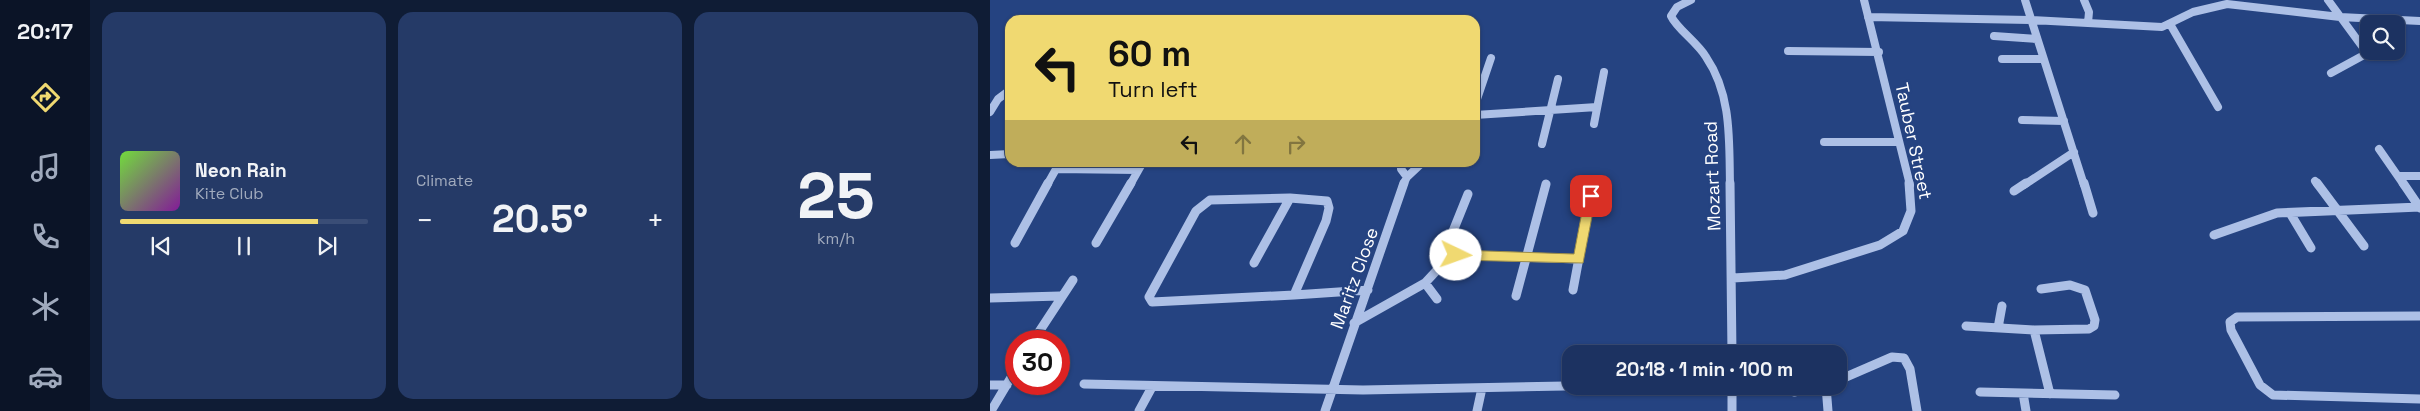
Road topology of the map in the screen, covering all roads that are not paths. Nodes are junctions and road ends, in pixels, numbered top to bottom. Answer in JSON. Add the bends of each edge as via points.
{"nodes":[{"id":1,"x":1692,"y":0,"type":"edge"},
{"id":2,"x":1864,"y":0,"type":"edge"},
{"id":3,"x":2024,"y":0,"type":"edge"},
{"id":4,"x":2084,"y":0,"type":"edge"},
{"id":5,"x":2328,"y":0,"type":"edge"},
{"id":6,"x":2225,"y":2,"type":"edge"},
{"id":7,"x":1868,"y":17,"type":"junction"},
{"id":8,"x":2340,"y":17,"type":"junction"},
{"id":9,"x":2030,"y":20,"type":"junction"},
{"id":10,"x":2420,"y":21,"type":"edge"},
{"id":11,"x":2088,"y":23,"type":"junction"},
{"id":12,"x":2170,"y":24,"type":"junction"},
{"id":13,"x":1994,"y":36,"type":"dead end"},
{"id":14,"x":2037,"y":39,"type":"junction"},
{"id":15,"x":1788,"y":51,"type":"dead end"},
{"id":16,"x":1879,"y":52,"type":"junction"},
{"id":17,"x":1491,"y":58,"type":"dead end"},
{"id":18,"x":2002,"y":59,"type":"dead end"},
{"id":19,"x":2043,"y":59,"type":"junction"},
{"id":20,"x":1604,"y":72,"type":"dead end"},
{"id":21,"x":2331,"y":73,"type":"dead end"},
{"id":22,"x":1558,"y":79,"type":"dead end"},
{"id":23,"x":1480,"y":90,"type":"edge"},
{"id":24,"x":1005,"y":94,"type":"edge"},
{"id":25,"x":1597,"y":106,"type":"junction"},
{"id":26,"x":2218,"y":107,"type":"dead end"},
{"id":27,"x":1549,"y":109,"type":"junction"},
{"id":28,"x":990,"y":112,"type":"edge"},
{"id":29,"x":1480,"y":115,"type":"edge"},
{"id":30,"x":2022,"y":120,"type":"dead end"},
{"id":31,"x":2064,"y":121,"type":"junction"},
{"id":32,"x":1594,"y":124,"type":"dead end"},
{"id":33,"x":1824,"y":142,"type":"dead end"},
{"id":34,"x":1898,"y":142,"type":"junction"},
{"id":35,"x":1542,"y":144,"type":"dead end"},
{"id":36,"x":2379,"y":149,"type":"dead end"},
{"id":37,"x":2074,"y":152,"type":"junction"},
{"id":38,"x":1005,"y":154,"type":"edge"},
{"id":39,"x":990,"y":155,"type":"edge"},
{"id":40,"x":1057,"y":167,"type":"edge"},
{"id":41,"x":1140,"y":167,"type":"edge"},
{"id":42,"x":1401,"y":167,"type":"edge"},
{"id":43,"x":1418,"y":167,"type":"edge"},
{"id":44,"x":2399,"y":176,"type":"junction"},
{"id":45,"x":2420,"y":176,"type":"edge"},
{"id":46,"x":1407,"y":177,"type":"junction"},
{"id":47,"x":1594,"y":180,"type":"dead end"},
{"id":48,"x":2315,"y":181,"type":"dead end"},
{"id":49,"x":1546,"y":184,"type":"dead end"},
{"id":50,"x":2014,"y":191,"type":"dead end"},
{"id":51,"x":1468,"y":194,"type":"dead end"},
{"id":52,"x":1290,"y":198,"type":"junction"},
{"id":53,"x":2420,"y":208,"type":"edge"},
{"id":54,"x":2336,"y":209,"type":"junction"},
{"id":55,"x":2093,"y":213,"type":"dead end"},
{"id":56,"x":2290,"y":213,"type":"junction"},
{"id":57,"x":2214,"y":235,"type":"dead end"},
{"id":58,"x":1015,"y":243,"type":"dead end"},
{"id":59,"x":1096,"y":243,"type":"dead end"},
{"id":60,"x":2364,"y":246,"type":"dead end"},
{"id":61,"x":2311,"y":248,"type":"dead end"},
{"id":62,"x":1527,"y":259,"type":"junction"},
{"id":63,"x":1579,"y":259,"type":"junction"},
{"id":64,"x":1254,"y":263,"type":"dead end"},
{"id":65,"x":1438,"y":268,"type":"junction"},
{"id":66,"x":1733,"y":278,"type":"junction"},
{"id":67,"x":1073,"y":280,"type":"dead end"},
{"id":68,"x":1425,"y":283,"type":"junction"},
{"id":69,"x":2041,"y":289,"type":"dead end"},
{"id":70,"x":1368,"y":290,"type":"junction"},
{"id":71,"x":1573,"y":290,"type":"dead end"},
{"id":72,"x":1294,"y":295,"type":"junction"},
{"id":73,"x":1060,"y":296,"type":"junction"},
{"id":74,"x":1516,"y":296,"type":"dead end"},
{"id":75,"x":990,"y":298,"type":"edge"},
{"id":76,"x":1437,"y":300,"type":"dead end"},
{"id":77,"x":2002,"y":306,"type":"dead end"},
{"id":78,"x":2420,"y":316,"type":"edge"},
{"id":79,"x":1354,"y":323,"type":"junction"},
{"id":80,"x":1966,"y":326,"type":"dead end"},
{"id":81,"x":1998,"y":328,"type":"junction"},
{"id":82,"x":1040,"y":330,"type":"edge"},
{"id":83,"x":2034,"y":330,"type":"junction"},
{"id":84,"x":1732,"y":345,"type":"edge"},
{"id":85,"x":1847,"y":377,"type":"edge"},
{"id":86,"x":1084,"y":384,"type":"dead end"},
{"id":87,"x":990,"y":385,"type":"edge"},
{"id":88,"x":1005,"y":385,"type":"edge"},
{"id":89,"x":1562,"y":386,"type":"edge"},
{"id":90,"x":1152,"y":387,"type":"junction"},
{"id":91,"x":1005,"y":388,"type":"edge"},
{"id":92,"x":1482,"y":388,"type":"junction"},
{"id":93,"x":1333,"y":390,"type":"junction"},
{"id":94,"x":1980,"y":392,"type":"dead end"},
{"id":95,"x":2023,"y":393,"type":"junction"},
{"id":96,"x":2050,"y":394,"type":"junction"},
{"id":97,"x":1732,"y":395,"type":"edge"},
{"id":98,"x":1827,"y":395,"type":"edge"},
{"id":99,"x":2115,"y":395,"type":"dead end"},
{"id":100,"x":2420,"y":399,"type":"edge"},
{"id":101,"x":991,"y":411,"type":"edge"},
{"id":102,"x":1139,"y":411,"type":"edge"},
{"id":103,"x":1325,"y":411,"type":"edge"},
{"id":104,"x":1477,"y":411,"type":"edge"},
{"id":105,"x":1732,"y":411,"type":"edge"},
{"id":106,"x":1828,"y":411,"type":"edge"},
{"id":107,"x":1917,"y":411,"type":"edge"},
{"id":108,"x":2026,"y":411,"type":"edge"}],
"edges":[{"from":1,"to":66,"type":"street","name":"Mozart Road","via":[[1677,7],[1671,16],[1707,55],[1724,92],[1729,122]]},
{"from":2,"to":7,"type":"street","name":"Tauber Street"},
{"from":3,"to":9,"type":"street"},
{"from":4,"to":11,"type":"street","via":[[2089,12]]},
{"from":5,"to":8,"type":"street"},
{"from":6,"to":8,"type":"street"},
{"from":6,"to":12,"type":"street","via":[[2177,18]]},
{"from":7,"to":9,"type":"street"},
{"from":7,"to":16,"type":"street","name":"Tauber Street"},
{"from":8,"to":10,"type":"street"},
{"from":8,"to":21,"type":"street","via":[[2364,49],[2364,55]]},
{"from":9,"to":11,"type":"street"},
{"from":9,"to":14,"type":"street"},
{"from":11,"to":12,"type":"street","via":[[2157,27]]},
{"from":12,"to":26,"type":"street"},
{"from":13,"to":14,"type":"street"},
{"from":14,"to":19,"type":"street"},
{"from":15,"to":16,"type":"street"},
{"from":16,"to":34,"type":"street","name":"Tauber Street"},
{"from":17,"to":23,"type":"street"},
{"from":18,"to":19,"type":"street"},
{"from":19,"to":31,"type":"street"},
{"from":20,"to":25,"type":"street"},
{"from":22,"to":27,"type":"street"},
{"from":24,"to":28,"type":"street"},
{"from":25,"to":27,"type":"street"},
{"from":25,"to":32,"type":"street"},
{"from":27,"to":29,"type":"street"},
{"from":27,"to":35,"type":"street"},
{"from":30,"to":31,"type":"street"},
{"from":31,"to":37,"type":"street"},
{"from":33,"to":34,"type":"street"},
{"from":34,"to":66,"type":"street","name":"Tauber Street","via":[[1910,186],[1912,211],[1903,231],[1880,245],[1785,275]]},
{"from":36,"to":44,"type":"street"},
{"from":37,"to":50,"type":"street"},
{"from":37,"to":55,"type":"street"},
{"from":38,"to":39,"type":"street"},
{"from":40,"to":58,"type":"street"},
{"from":41,"to":59,"type":"street"},
{"from":42,"to":46,"type":"street"},
{"from":43,"to":46,"type":"street","name":"Maritz Close"},
{"from":44,"to":45,"type":"street"},
{"from":44,"to":53,"type":"street"},
{"from":46,"to":70,"type":"street","name":"Maritz Close"},
{"from":47,"to":63,"type":"street"},
{"from":48,"to":54,"type":"street"},
{"from":49,"to":62,"type":"street"},
{"from":51,"to":65,"type":"street"},
{"from":52,"to":64,"type":"street"},
{"from":52,"to":72,"type":"street","via":[[1319,199],[1327,201],[1330,208]]},
{"from":52,"to":72,"type":"street","via":[[1210,200],[1203,204],[1196,211],[1149,297],[1158,304]]},
{"from":53,"to":54,"type":"street"},
{"from":54,"to":56,"type":"street"},
{"from":54,"to":60,"type":"street"},
{"from":56,"to":57,"type":"street","via":[[2264,216]]},
{"from":56,"to":61,"type":"street"},
{"from":62,"to":63,"type":"street"},
{"from":62,"to":65,"type":"street","via":[[1456,255]]},
{"from":62,"to":74,"type":"street"},
{"from":63,"to":71,"type":"street"},
{"from":65,"to":68,"type":"street"},
{"from":66,"to":84,"type":"street","name":"Mozart Road"},
{"from":67,"to":73,"type":"street"},
{"from":68,"to":76,"type":"street"},
{"from":68,"to":79,"type":"street"},
{"from":69,"to":83,"type":"street","via":[[2076,284],[2082,287],[2095,320],[2094,326],[2088,329]]},
{"from":70,"to":72,"type":"street"},
{"from":70,"to":79,"type":"street","name":"Maritz Close"},
{"from":73,"to":75,"type":"street"},
{"from":73,"to":82,"type":"street"},
{"from":77,"to":81,"type":"street"},
{"from":78,"to":100,"type":"street","via":[[2236,317],[2230,322],[2260,385],[2273,395]]},
{"from":79,"to":93,"type":"street","name":"Maritz Close"},
{"from":80,"to":81,"type":"street"},
{"from":81,"to":83,"type":"street"},
{"from":83,"to":96,"type":"street"},
{"from":85,"to":107,"type":"street","via":[[1892,357],[1904,358],[1910,369]]},
{"from":86,"to":90,"type":"street"},
{"from":87,"to":88,"type":"street"},
{"from":89,"to":92,"type":"street"},
{"from":90,"to":93,"type":"street"},
{"from":90,"to":102,"type":"street"},
{"from":91,"to":101,"type":"street"},
{"from":92,"to":93,"type":"street"},
{"from":92,"to":104,"type":"street"},
{"from":93,"to":103,"type":"street","name":"Maritz Close"},
{"from":94,"to":95,"type":"street"},
{"from":95,"to":96,"type":"street"},
{"from":95,"to":108,"type":"street"},
{"from":96,"to":99,"type":"street"},
{"from":97,"to":105,"type":"street"},
{"from":98,"to":106,"type":"street"}]}
